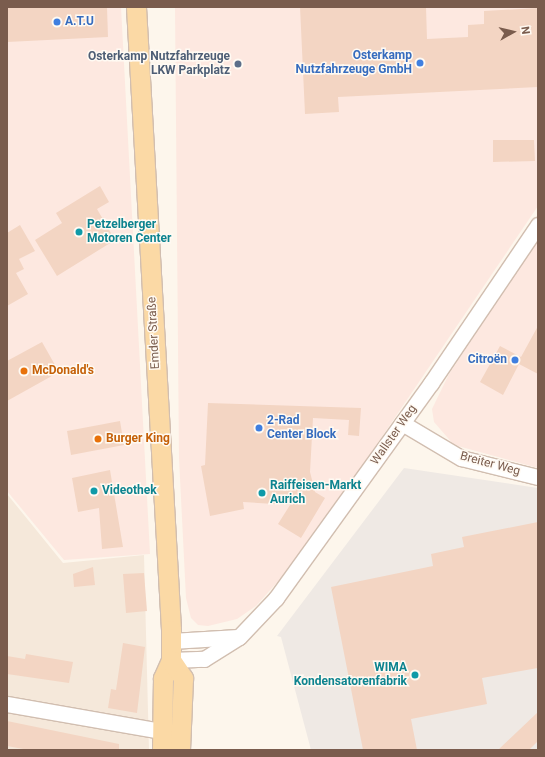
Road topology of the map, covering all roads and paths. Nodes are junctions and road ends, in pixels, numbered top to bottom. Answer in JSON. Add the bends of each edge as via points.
{"nodes":[{"id":1,"x":136,"y":7,"type":"edge"},
{"id":2,"x":538,"y":225,"type":"edge"},
{"id":3,"x":402,"y":424,"type":"junction"},
{"id":4,"x":538,"y":477,"type":"edge"},
{"id":5,"x":239,"y":637,"type":"junction"},
{"id":6,"x":171,"y":650,"type":"junction"},
{"id":7,"x":7,"y":704,"type":"edge"},
{"id":8,"x":162,"y":731,"type":"junction"},
{"id":9,"x":162,"y":750,"type":"edge"},
{"id":10,"x":180,"y":750,"type":"edge"}],
"edges":[{"from":1,"to":6,"type":"main road","name":"Emder Straße"},
{"from":2,"to":3,"type":"street","name":"Wallster Weg"},
{"from":3,"to":4,"type":"street","name":"Breiter Weg","via":[[461,458]]},
{"from":3,"to":5,"type":"street","name":"Wallster Weg","via":[[301,566]]},
{"from":5,"to":6,"type":"street"},
{"from":5,"to":6,"type":"street","name":"Wallster Weg","via":[[204,659]]},
{"from":6,"to":8,"type":"main road","name":"Emder Straße","via":[[163,678]]},
{"from":6,"to":10,"type":"main road","via":[[183,678]]},
{"from":7,"to":8,"type":"street"},
{"from":8,"to":9,"type":"main road","name":"Emder Straße"}]}
